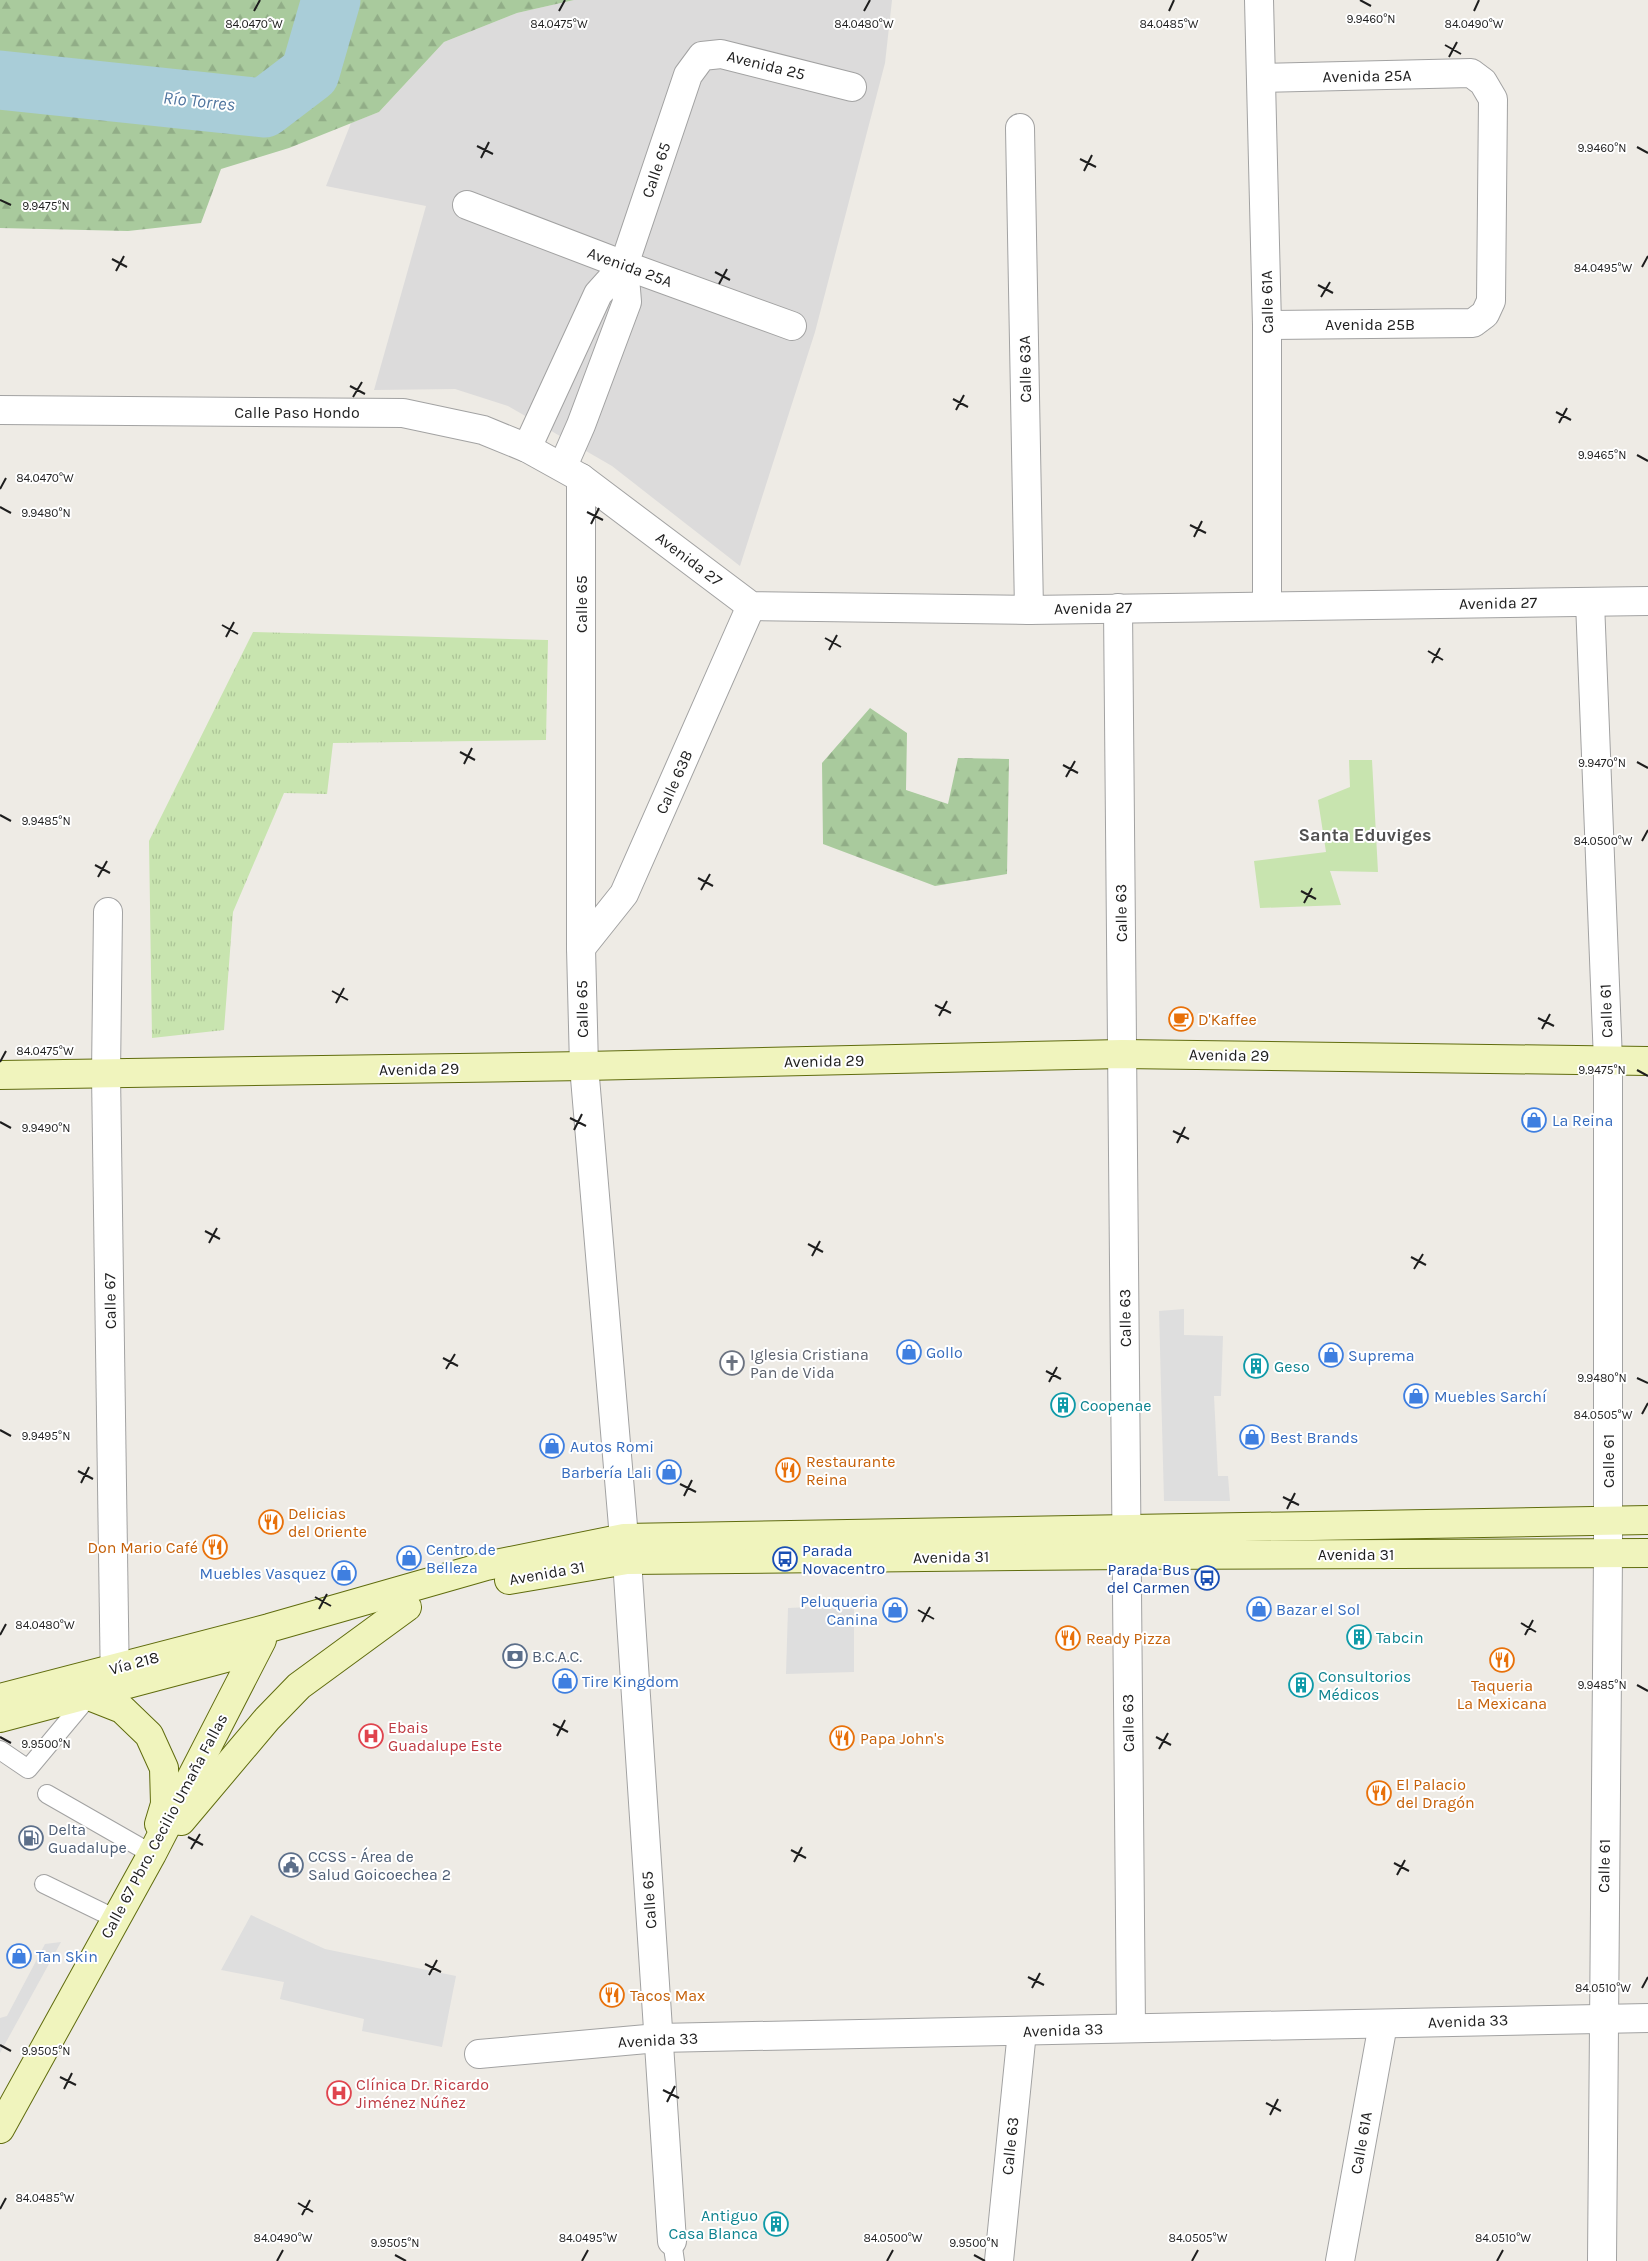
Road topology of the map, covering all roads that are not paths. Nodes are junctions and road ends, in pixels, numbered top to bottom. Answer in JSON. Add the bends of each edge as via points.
{"nodes":[{"id":1,"x":1259,"y":0,"type":"edge"},
{"id":2,"x":688,"y":75,"type":"joint"},
{"id":3,"x":1262,"y":78,"type":"junction"},
{"id":4,"x":852,"y":86,"type":"dead end"},
{"id":5,"x":1020,"y":128,"type":"dead end"},
{"id":6,"x":468,"y":205,"type":"dead end"},
{"id":7,"x":624,"y":265,"type":"junction"},
{"id":8,"x":1473,"y":323,"type":"joint"},
{"id":9,"x":1267,"y":325,"type":"junction"},
{"id":10,"x":792,"y":326,"type":"dead end"},
{"id":11,"x":0,"y":410,"type":"edge"},
{"id":12,"x":527,"y":448,"type":"junction"},
{"id":13,"x":572,"y":472,"type":"junction"},
{"id":14,"x":1648,"y":601,"type":"edge"},
{"id":15,"x":1590,"y":602,"type":"junction"},
{"id":16,"x":1267,"y":605,"type":"junction"},
{"id":17,"x":751,"y":606,"type":"junction"},
{"id":18,"x":1118,"y":608,"type":"junction"},
{"id":19,"x":1029,"y":610,"type":"junction"},
{"id":20,"x":108,"y":912,"type":"dead end"},
{"id":21,"x":581,"y":948,"type":"junction"},
{"id":22,"x":1122,"y":1054,"type":"junction"},
{"id":23,"x":1608,"y":1061,"type":"junction"},
{"id":24,"x":1648,"y":1061,"type":"edge"},
{"id":25,"x":584,"y":1066,"type":"junction"},
{"id":26,"x":106,"y":1074,"type":"junction"},
{"id":27,"x":0,"y":1075,"type":"edge"},
{"id":28,"x":1648,"y":1520,"type":"edge"},
{"id":29,"x":1608,"y":1521,"type":"junction"},
{"id":30,"x":1127,"y":1542,"type":"junction"},
{"id":31,"x":626,"y":1549,"type":"junction"},
{"id":32,"x":1648,"y":1553,"type":"edge"},
{"id":33,"x":1608,"y":1554,"type":"junction"},
{"id":34,"x":407,"y":1607,"type":"junction"},
{"id":35,"x":264,"y":1642,"type":"junction"},
{"id":36,"x":115,"y":1678,"type":"junction"},
{"id":37,"x":89,"y":1696,"type":"junction"},
{"id":38,"x":0,"y":1698,"type":"edge"},
{"id":39,"x":0,"y":1718,"type":"edge"},
{"id":40,"x":0,"y":1750,"type":"edge"},
{"id":41,"x":47,"y":1794,"type":"dead end"},
{"id":42,"x":152,"y":1854,"type":"junction"},
{"id":43,"x":44,"y":1884,"type":"dead end"},
{"id":44,"x":116,"y":1919,"type":"junction"},
{"id":45,"x":1602,"y":2017,"type":"junction"},
{"id":46,"x":1648,"y":2018,"type":"edge"},
{"id":47,"x":1382,"y":2024,"type":"junction"},
{"id":48,"x":1131,"y":2028,"type":"junction"},
{"id":49,"x":1022,"y":2031,"type":"junction"},
{"id":50,"x":658,"y":2038,"type":"junction"},
{"id":51,"x":479,"y":2054,"type":"dead end"},
{"id":52,"x":0,"y":2129,"type":"edge"},
{"id":53,"x":673,"y":2251,"type":"edge"},
{"id":54,"x":999,"y":2261,"type":"edge"},
{"id":55,"x":1340,"y":2261,"type":"edge"},
{"id":56,"x":1602,"y":2261,"type":"edge"}],
"edges":[{"from":1,"to":3,"type":"street","name":"Calle 61A"},
{"from":2,"to":4,"type":"street","name":"Avenida 25","via":[[702,56],[721,54]]},
{"from":2,"to":7,"type":"street","name":"Calle 65"},
{"from":3,"to":8,"type":"street","name":"Avenida 25A","via":[[1471,74],[1483,82],[1493,99],[1491,301],[1485,314]]},
{"from":3,"to":9,"type":"street","name":"Calle 61A"},
{"from":5,"to":19,"type":"street","name":"Calle 63A"},
{"from":6,"to":7,"type":"street","name":"Avenida 25A"},
{"from":7,"to":10,"type":"street","name":"Avenida 25A"},
{"from":7,"to":12,"type":"street","name":"Calle 65","via":[[598,294]]},
{"from":7,"to":13,"type":"street","name":"Calle 65","via":[[627,302],[581,425]]},
{"from":8,"to":9,"type":"street","name":"Avenida 25B"},
{"from":9,"to":16,"type":"street","name":"Calle 61A"},
{"from":11,"to":12,"type":"street","name":"Calle Paso Hondo","via":[[403,413],[482,430]]},
{"from":12,"to":13,"type":"street","name":"Calle Paso Hondo"},
{"from":13,"to":17,"type":"street","name":"Avenida 27"},
{"from":13,"to":21,"type":"street","name":"Calle 65"},
{"from":14,"to":15,"type":"street","name":"Avenida 27"},
{"from":15,"to":16,"type":"street","name":"Avenida 27"},
{"from":15,"to":23,"type":"street","name":"Calle 61"},
{"from":16,"to":18,"type":"street","name":"Avenida 27"},
{"from":17,"to":19,"type":"street","name":"Avenida 27"},
{"from":17,"to":21,"type":"street","name":"Calle 63B","via":[[624,894]]},
{"from":18,"to":19,"type":"street","name":"Avenida 27"},
{"from":18,"to":22,"type":"street","name":"Calle 63"},
{"from":20,"to":26,"type":"street","name":"Calle 67"},
{"from":21,"to":25,"type":"street","name":"Calle 65"},
{"from":22,"to":23,"type":"main road","name":"Avenida 29"},
{"from":22,"to":25,"type":"main road","name":"Avenida 29"},
{"from":22,"to":30,"type":"street","name":"Calle 63"},
{"from":23,"to":24,"type":"main road","name":"Avenida 29"},
{"from":23,"to":29,"type":"street","name":"Calle 61"},
{"from":25,"to":26,"type":"main road","name":"Avenida 29"},
{"from":25,"to":31,"type":"street","name":"Calle 65"},
{"from":26,"to":27,"type":"main road","name":"Avenida 29"},
{"from":26,"to":36,"type":"street","name":"Calle 67"},
{"from":28,"to":29,"type":"main road","name":"Avenida 31"},
{"from":29,"to":30,"type":"main road","name":"Avenida 31"},
{"from":29,"to":33,"type":"street","name":"Calle 61"},
{"from":30,"to":31,"type":"main road","name":"Avenida 31"},
{"from":30,"to":33,"type":"main road","name":"Avenida 31"},
{"from":30,"to":48,"type":"street","name":"Calle 63"},
{"from":31,"to":34,"type":"main road","name":"Avenida 31"},
{"from":31,"to":35,"type":"main road","name":"Avenida 31","via":[[486,1566]]},
{"from":31,"to":50,"type":"street","name":"Calle 65"},
{"from":32,"to":33,"type":"main road","name":"Avenida 31"},
{"from":33,"to":45,"type":"street","name":"Calle 61"},
{"from":34,"to":35,"type":"main road","name":"Avenida 31"},
{"from":34,"to":42,"type":"main road","via":[[299,1686]]},
{"from":35,"to":36,"type":"main road","name":"Vía 218"},
{"from":35,"to":42,"type":"main road","name":"Calle 67 Pbro. Cecilio Umaña Fallas"},
{"from":36,"to":37,"type":"main road","name":"Vía 218"},
{"from":36,"to":38,"type":"main road","name":"Vía 218"},
{"from":37,"to":39,"type":"main road","name":"Vía 218"},
{"from":37,"to":40,"type":"lane","via":[[28,1769]]},
{"from":37,"to":42,"type":"main road","via":[[122,1710],[142,1728],[164,1768],[165,1804]]},
{"from":41,"to":42,"type":"lane"},
{"from":42,"to":44,"type":"main road","name":"Calle 67 Pbro. Cecilio Umaña Fallas"},
{"from":43,"to":44,"type":"lane"},
{"from":44,"to":52,"type":"main road","name":"Calle 67 Pbro. Cecilio Umaña Fallas"},
{"from":45,"to":46,"type":"street","name":"Avenida 33"},
{"from":45,"to":47,"type":"street","name":"Avenida 33"},
{"from":45,"to":56,"type":"street","name":"Calle 61"},
{"from":47,"to":48,"type":"street","name":"Avenida 33"},
{"from":47,"to":55,"type":"street","name":"Calle 61A"},
{"from":48,"to":49,"type":"street","name":"Avenida 33"},
{"from":49,"to":50,"type":"street","name":"Avenida 33"},
{"from":49,"to":54,"type":"street","name":"Calle 63"},
{"from":50,"to":51,"type":"street","name":"Avenida 33"},
{"from":50,"to":53,"type":"street","name":"Calle 65"}]}
